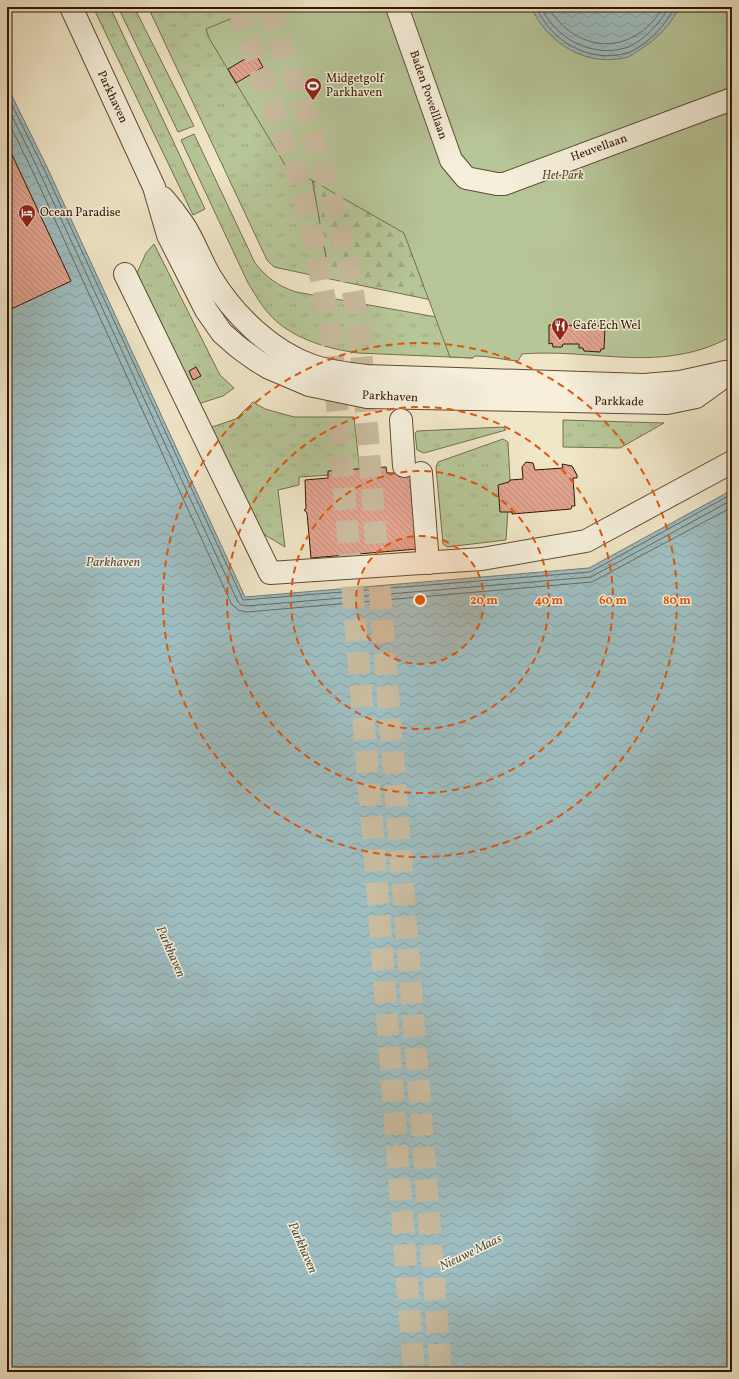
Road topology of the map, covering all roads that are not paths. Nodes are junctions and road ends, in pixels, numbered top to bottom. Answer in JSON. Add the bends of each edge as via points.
{"nodes":[{"id":1,"x":71,"y":7,"type":"edge"},
{"id":2,"x":397,"y":7,"type":"edge"},
{"id":3,"x":732,"y":99,"type":"edge"},
{"id":4,"x":466,"y":178,"type":"joint"},
{"id":5,"x":125,"y":274,"type":"dead end"},
{"id":6,"x":732,"y":370,"type":"edge"},
{"id":7,"x":494,"y":390,"type":"joint"},
{"id":8,"x":401,"y":420,"type":"dead end"},
{"id":9,"x":732,"y":462,"type":"edge"},
{"id":10,"x":428,"y":563,"type":"junction"}],
"edges":[{"from":1,"to":7,"type":"street","name":"Parkhaven","via":[[154,187],[184,225],[209,274],[234,309],[260,334],[291,356],[313,366],[346,374]]},
{"from":2,"to":4,"type":"street","name":"Baden Powelllaan","via":[[450,160]]},
{"from":3,"to":4,"type":"street","name":"Heuvellaan","via":[[510,182],[497,184]]},
{"from":5,"to":10,"type":"street","via":[[270,573]]},
{"from":6,"to":7,"type":"street","name":"Parkkade","via":[[680,382]]},
{"from":8,"to":10,"type":"street"},
{"from":9,"to":10,"type":"street","via":[[586,541],[482,559]]}]}
